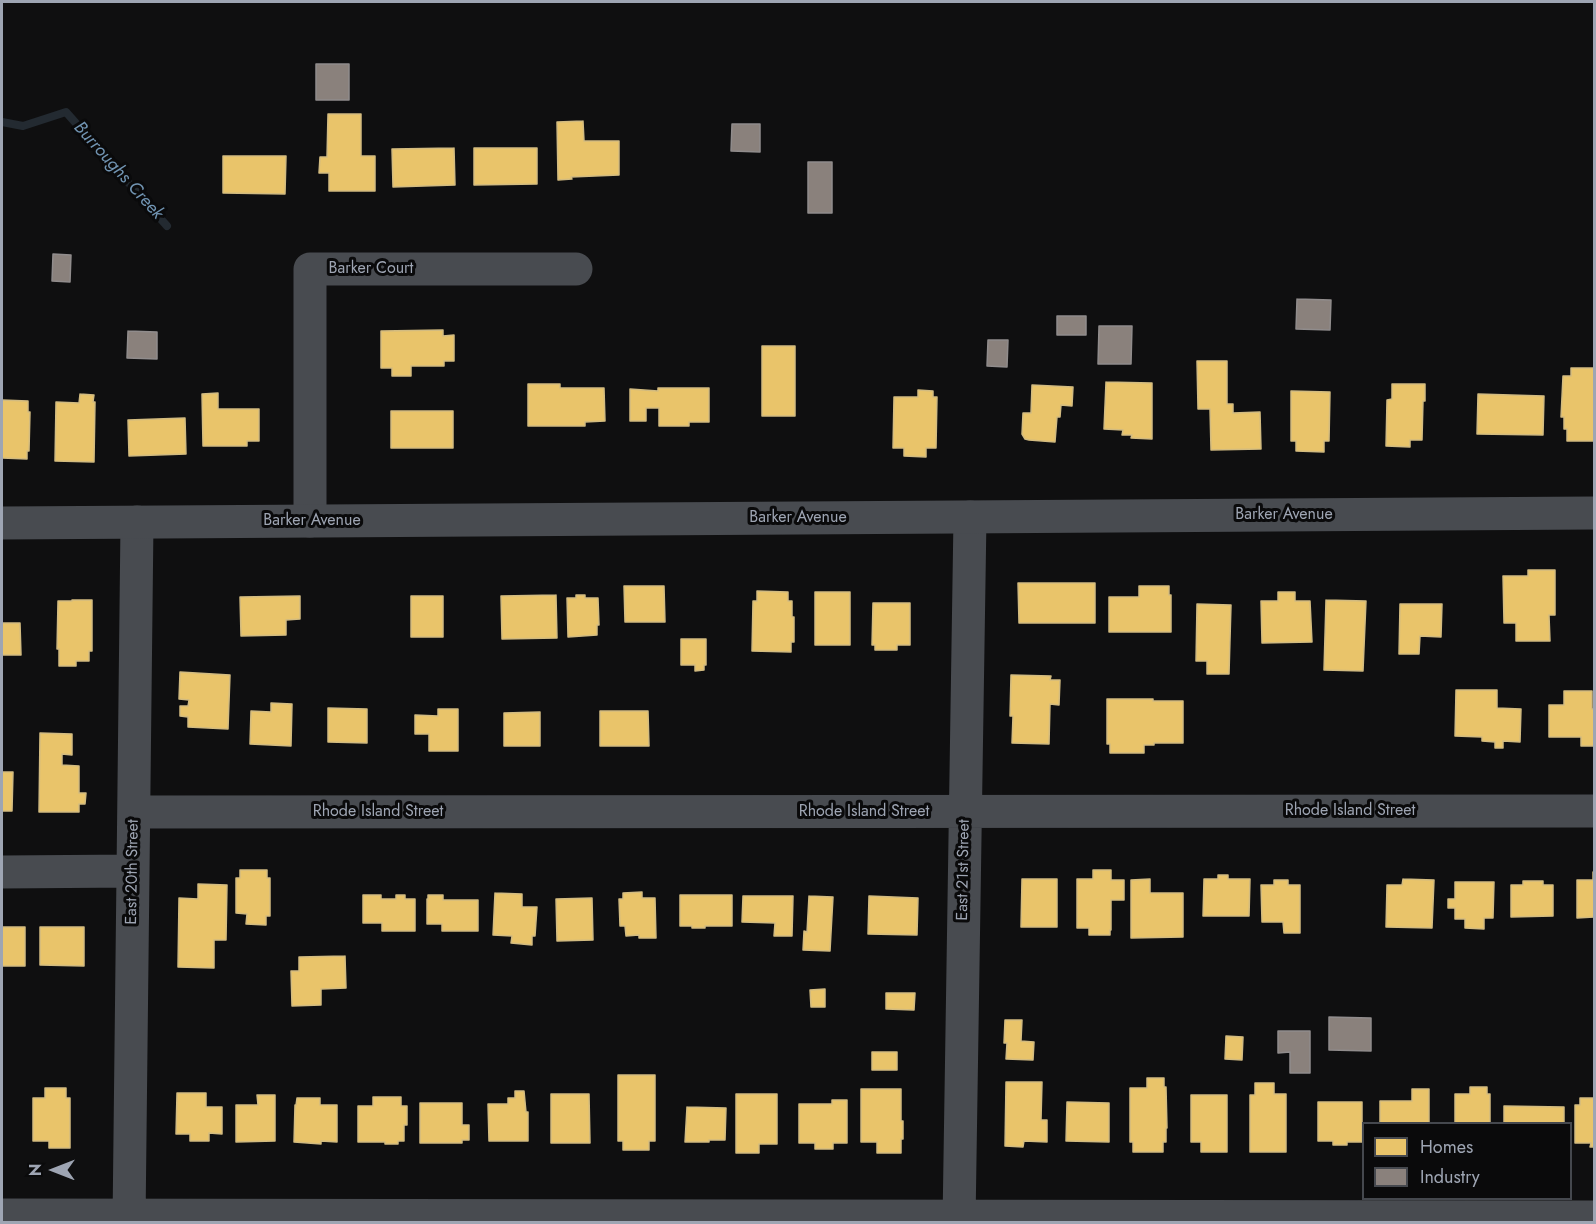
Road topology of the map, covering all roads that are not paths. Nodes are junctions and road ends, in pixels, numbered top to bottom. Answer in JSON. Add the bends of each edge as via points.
{"nodes":[{"id":1,"x":576,"y":269,"type":"dead end"},
{"id":2,"x":1594,"y":513,"type":"edge"},
{"id":3,"x":970,"y":517,"type":"junction"},
{"id":4,"x":310,"y":521,"type":"junction"},
{"id":5,"x":137,"y":522,"type":"junction"},
{"id":6,"x":2,"y":523,"type":"edge"},
{"id":7,"x":1594,"y":811,"type":"edge"},
{"id":8,"x":134,"y":812,"type":"junction"},
{"id":9,"x":965,"y":812,"type":"junction"},
{"id":10,"x":133,"y":871,"type":"junction"},
{"id":11,"x":2,"y":872,"type":"edge"},
{"id":12,"x":2,"y":1215,"type":"edge"},
{"id":13,"x":1594,"y":1217,"type":"edge"},
{"id":14,"x":129,"y":1219,"type":"edge"},
{"id":15,"x":959,"y":1219,"type":"edge"}],
"edges":[{"from":1,"to":4,"type":"street","name":"Barker Court","via":[[310,269]]},
{"from":2,"to":3,"type":"street","name":"Barker Avenue"},
{"from":3,"to":4,"type":"street","name":"Barker Avenue"},
{"from":3,"to":9,"type":"street","name":"East 21st Street"},
{"from":4,"to":5,"type":"street","name":"Barker Avenue"},
{"from":5,"to":6,"type":"street","name":"Barker Avenue"},
{"from":5,"to":8,"type":"street","name":"East 20th Street"},
{"from":7,"to":9,"type":"street","name":"Rhode Island Street"},
{"from":8,"to":9,"type":"street","name":"Rhode Island Street"},
{"from":8,"to":10,"type":"street","name":"East 20th Street"},
{"from":9,"to":15,"type":"street","name":"East 21st Street"},
{"from":10,"to":11,"type":"street"},
{"from":10,"to":14,"type":"street","name":"East 20th Street"},
{"from":12,"to":14,"type":"street"},
{"from":13,"to":15,"type":"street"},
{"from":14,"to":15,"type":"street"}]}
